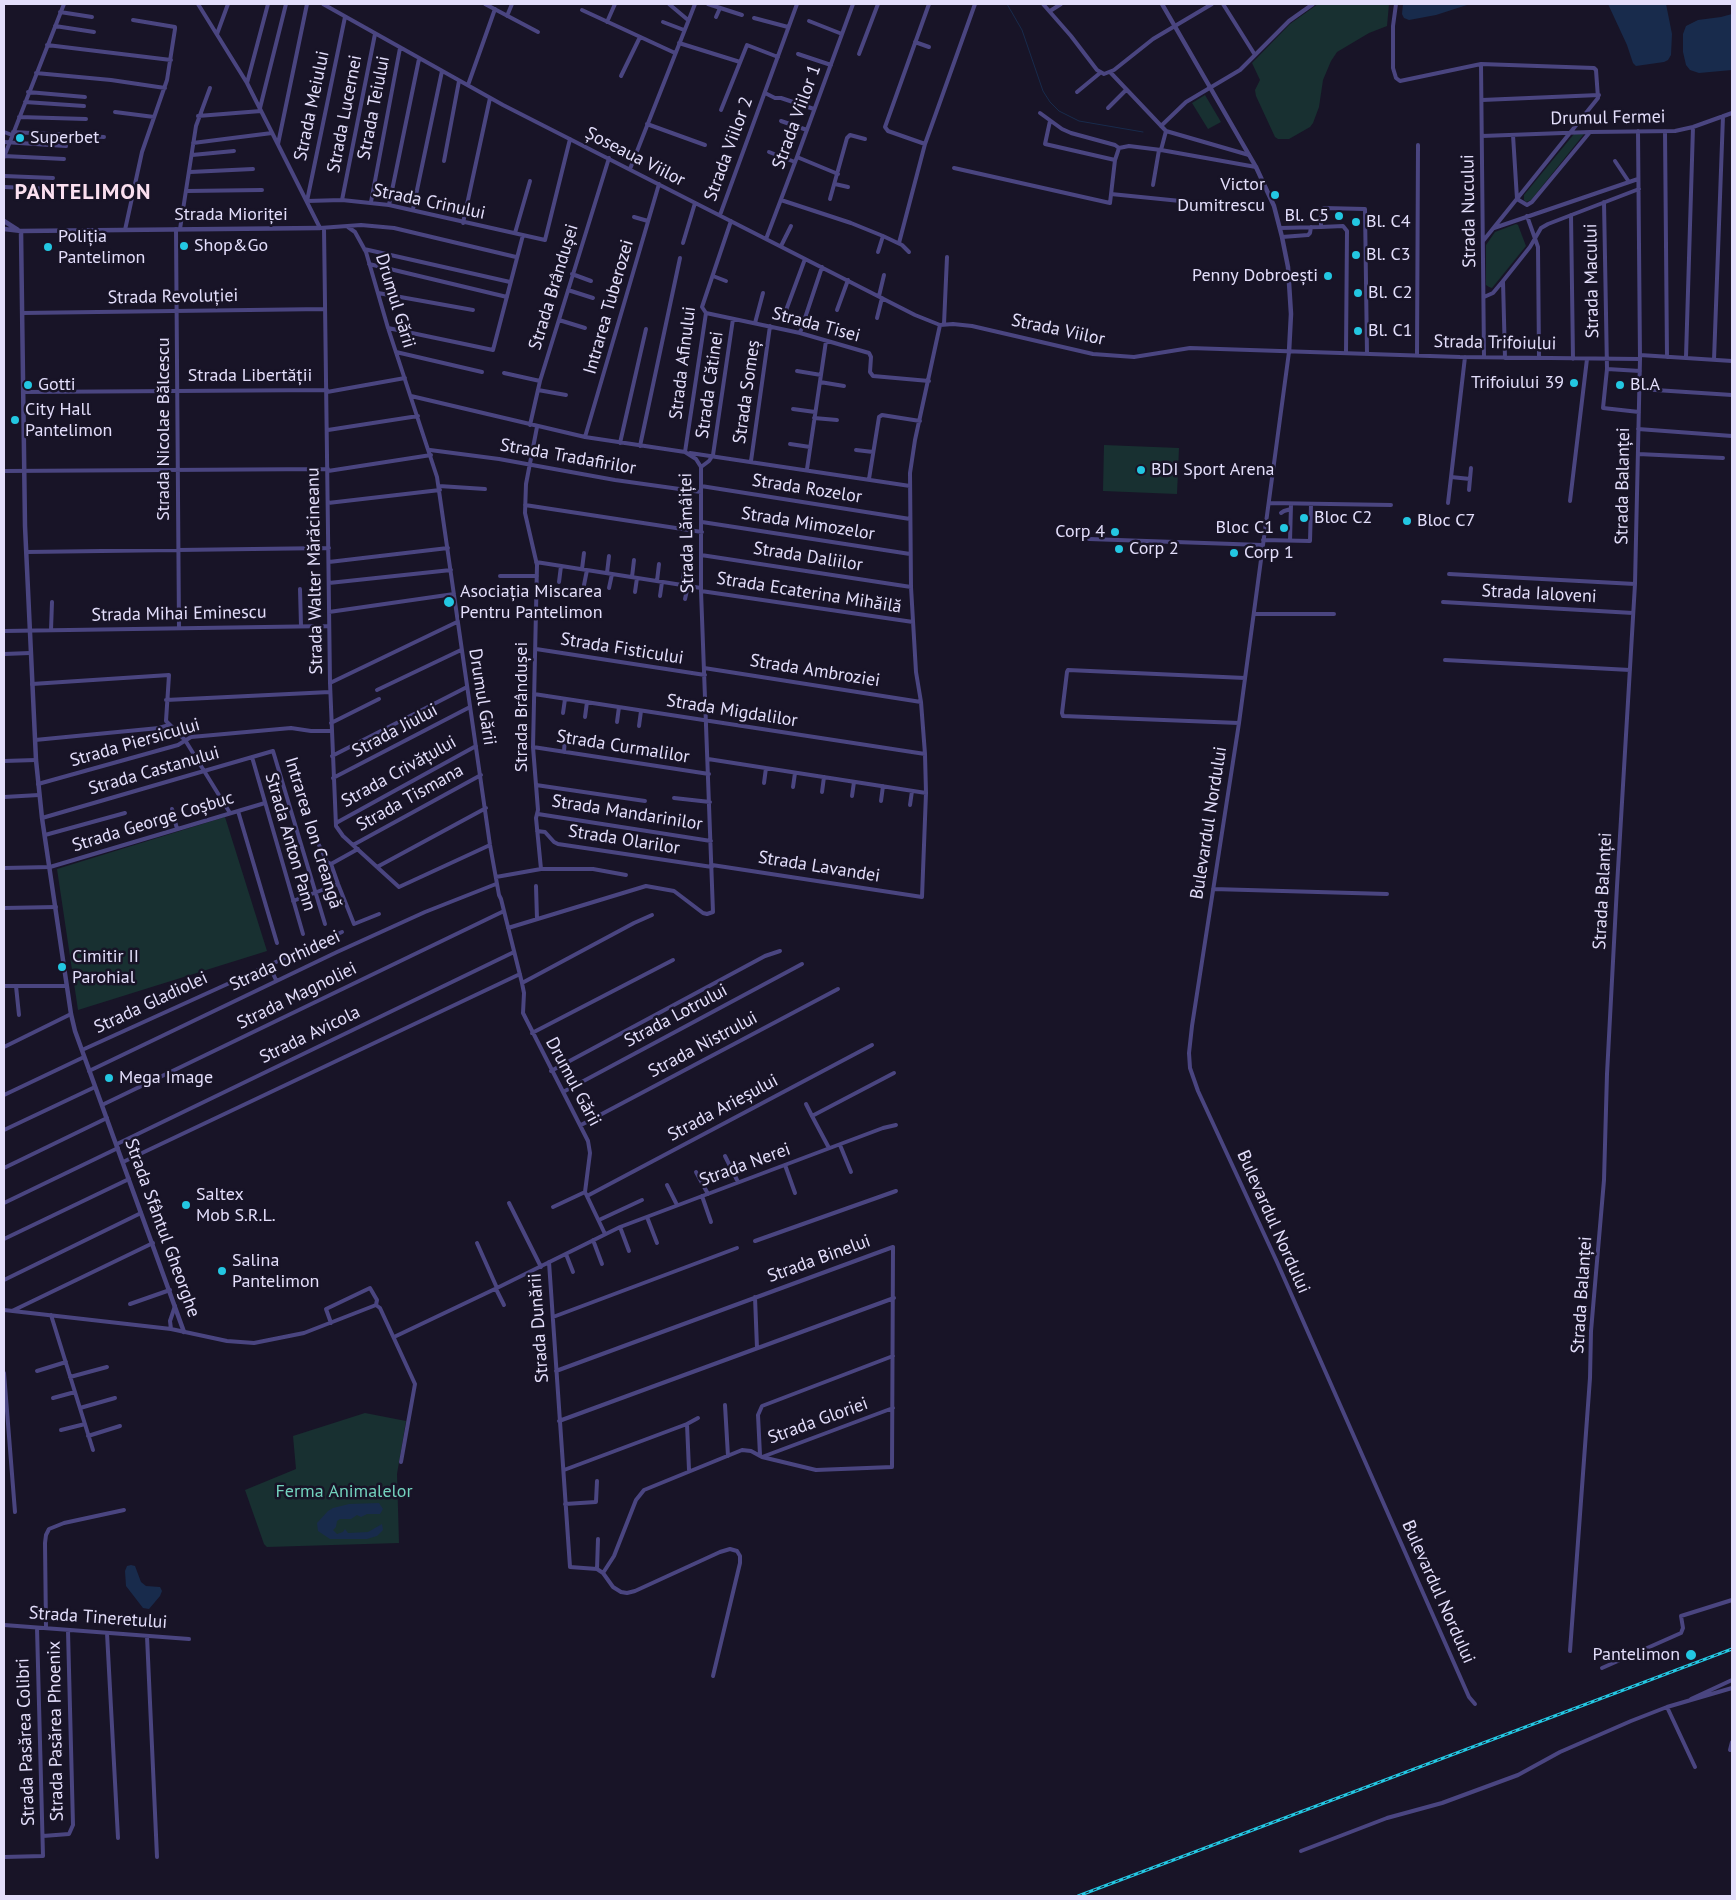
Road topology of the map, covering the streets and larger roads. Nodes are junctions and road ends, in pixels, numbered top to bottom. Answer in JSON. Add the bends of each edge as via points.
{"nodes":[{"id":1,"x":64,"y":4,"type":"edge"},
{"id":2,"x":198,"y":4,"type":"edge"},
{"id":3,"x":228,"y":4,"type":"edge"},
{"id":4,"x":268,"y":4,"type":"edge"},
{"id":5,"x":286,"y":4,"type":"edge"},
{"id":6,"x":307,"y":4,"type":"edge"},
{"id":7,"x":324,"y":4,"type":"edge"},
{"id":8,"x":336,"y":4,"type":"edge"},
{"id":9,"x":485,"y":4,"type":"edge"},
{"id":10,"x":512,"y":4,"type":"edge"},
{"id":11,"x":615,"y":4,"type":"edge"},
{"id":12,"x":669,"y":4,"type":"edge"},
{"id":13,"x":695,"y":4,"type":"edge"},
{"id":14,"x":708,"y":4,"type":"edge"},
{"id":15,"x":728,"y":4,"type":"edge"},
{"id":16,"x":797,"y":4,"type":"edge"},
{"id":17,"x":853,"y":4,"type":"edge"},
{"id":18,"x":878,"y":4,"type":"edge"},
{"id":19,"x":929,"y":4,"type":"edge"},
{"id":20,"x":975,"y":4,"type":"edge"},
{"id":21,"x":1043,"y":4,"type":"edge"},
{"id":22,"x":1061,"y":4,"type":"edge"},
{"id":23,"x":1162,"y":4,"type":"edge"},
{"id":24,"x":1212,"y":4,"type":"edge"},
{"id":25,"x":1223,"y":4,"type":"edge"},
{"id":26,"x":1313,"y":4,"type":"edge"},
{"id":27,"x":1396,"y":4,"type":"edge"},
{"id":28,"x":720,"y":8,"type":"junction"},
{"id":29,"x":333,"y":9,"type":"junction"},
{"id":30,"x":495,"y":9,"type":"junction"},
{"id":31,"x":725,"y":9,"type":"junction"},
{"id":32,"x":582,"y":10,"type":"dead end"},
{"id":33,"x":1050,"y":11,"type":"junction"},
{"id":34,"x":60,"y":12,"type":"junction"},
{"id":35,"x":742,"y":15,"type":"dead end"},
{"id":36,"x":507,"y":16,"type":"junction"},
{"id":37,"x":92,"y":17,"type":"dead end"},
{"id":38,"x":345,"y":17,"type":"junction"},
{"id":39,"x":716,"y":17,"type":"dead end"},
{"id":40,"x":754,"y":18,"type":"dead end"},
{"id":41,"x":134,"y":20,"type":"dead end"},
{"id":42,"x":688,"y":20,"type":"junction"},
{"id":43,"x":809,"y":21,"type":"dead end"},
{"id":44,"x":607,"y":22,"type":"junction"},
{"id":45,"x":664,"y":22,"type":"dead end"},
{"id":46,"x":1175,"y":25,"type":"junction"},
{"id":47,"x":55,"y":26,"type":"junction"},
{"id":48,"x":788,"y":27,"type":"junction"},
{"id":49,"x":684,"y":30,"type":"junction"},
{"id":50,"x":94,"y":32,"type":"dead end"},
{"id":51,"x":538,"y":32,"type":"dead end"},
{"id":52,"x":218,"y":34,"type":"junction"},
{"id":53,"x":375,"y":34,"type":"junction"},
{"id":54,"x":842,"y":34,"type":"junction"},
{"id":55,"x":640,"y":37,"type":"junction"},
{"id":56,"x":915,"y":42,"type":"junction"},
{"id":57,"x":679,"y":43,"type":"junction"},
{"id":58,"x":47,"y":45,"type":"junction"},
{"id":59,"x":929,"y":47,"type":"dead end"},
{"id":60,"x":400,"y":48,"type":"junction"},
{"id":61,"x":675,"y":53,"type":"junction"},
{"id":62,"x":798,"y":54,"type":"dead end"},
{"id":63,"x":860,"y":54,"type":"dead end"},
{"id":64,"x":1255,"y":55,"type":"junction"},
{"id":65,"x":778,"y":56,"type":"junction"},
{"id":66,"x":419,"y":58,"type":"junction"},
{"id":67,"x":171,"y":60,"type":"junction"},
{"id":68,"x":740,"y":62,"type":"junction"},
{"id":69,"x":1481,"y":64,"type":"junction"},
{"id":70,"x":831,"y":65,"type":"junction"},
{"id":71,"x":442,"y":71,"type":"junction"},
{"id":72,"x":1100,"y":73,"type":"junction"},
{"id":73,"x":1108,"y":73,"type":"junction"},
{"id":74,"x":36,"y":74,"type":"junction"},
{"id":75,"x":621,"y":76,"type":"dead end"},
{"id":76,"x":459,"y":81,"type":"junction"},
{"id":77,"x":247,"y":82,"type":"junction"},
{"id":78,"x":468,"y":85,"type":"junction"},
{"id":79,"x":1211,"y":87,"type":"junction"},
{"id":80,"x":165,"y":88,"type":"junction"},
{"id":81,"x":210,"y":88,"type":"dead end"},
{"id":82,"x":1126,"y":90,"type":"junction"},
{"id":83,"x":28,"y":92,"type":"junction"},
{"id":84,"x":1077,"y":92,"type":"dead end"},
{"id":85,"x":765,"y":93,"type":"junction"},
{"id":86,"x":1599,"y":95,"type":"junction"},
{"id":87,"x":85,"y":97,"type":"dead end"},
{"id":88,"x":490,"y":98,"type":"junction"},
{"id":89,"x":1482,"y":100,"type":"junction"},
{"id":90,"x":25,"y":102,"type":"junction"},
{"id":91,"x":84,"y":106,"type":"dead end"},
{"id":92,"x":1108,"y":108,"type":"dead end"},
{"id":93,"x":814,"y":109,"type":"junction"},
{"id":94,"x":261,"y":110,"type":"junction"},
{"id":95,"x":721,"y":110,"type":"dead end"},
{"id":96,"x":115,"y":112,"type":"dead end"},
{"id":97,"x":1040,"y":113,"type":"dead end"},
{"id":98,"x":1732,"y":113,"type":"edge"},
{"id":99,"x":198,"y":116,"type":"junction"},
{"id":100,"x":1723,"y":116,"type":"junction"},
{"id":101,"x":19,"y":117,"type":"junction"},
{"id":102,"x":154,"y":117,"type":"junction"},
{"id":103,"x":86,"y":119,"type":"dead end"},
{"id":104,"x":781,"y":121,"type":"dead end"},
{"id":105,"x":1050,"y":121,"type":"junction"},
{"id":106,"x":647,"y":124,"type":"junction"},
{"id":107,"x":1161,"y":126,"type":"junction"},
{"id":108,"x":1693,"y":127,"type":"junction"},
{"id":109,"x":807,"y":130,"type":"junction"},
{"id":110,"x":1166,"y":131,"type":"junction"},
{"id":111,"x":1638,"y":131,"type":"junction"},
{"id":112,"x":1665,"y":131,"type":"junction"},
{"id":113,"x":4,"y":132,"type":"edge"},
{"id":114,"x":1590,"y":132,"type":"junction"},
{"id":115,"x":12,"y":133,"type":"junction"},
{"id":116,"x":1572,"y":133,"type":"junction"},
{"id":117,"x":272,"y":134,"type":"junction"},
{"id":118,"x":1513,"y":135,"type":"junction"},
{"id":119,"x":1482,"y":136,"type":"junction"},
{"id":120,"x":104,"y":138,"type":"dead end"},
{"id":121,"x":570,"y":139,"type":"junction"},
{"id":122,"x":865,"y":139,"type":"dead end"},
{"id":123,"x":6,"y":142,"type":"edge"},
{"id":124,"x":193,"y":143,"type":"junction"},
{"id":125,"x":925,"y":144,"type":"junction"},
{"id":126,"x":278,"y":145,"type":"junction"},
{"id":127,"x":705,"y":145,"type":"dead end"},
{"id":128,"x":1418,"y":145,"type":"dead end"},
{"id":129,"x":66,"y":146,"type":"dead end"},
{"id":130,"x":1119,"y":148,"type":"junction"},
{"id":131,"x":1160,"y":150,"type":"junction"},
{"id":132,"x":234,"y":151,"type":"dead end"},
{"id":133,"x":769,"y":152,"type":"dead end"},
{"id":134,"x":192,"y":155,"type":"junction"},
{"id":135,"x":4,"y":156,"type":"edge"},
{"id":136,"x":1250,"y":156,"type":"junction"},
{"id":137,"x":608,"y":158,"type":"junction"},
{"id":138,"x":64,"y":159,"type":"dead end"},
{"id":139,"x":796,"y":160,"type":"junction"},
{"id":140,"x":1115,"y":160,"type":"junction"},
{"id":141,"x":444,"y":161,"type":"dead end"},
{"id":142,"x":1615,"y":161,"type":"dead end"},
{"id":143,"x":1256,"y":167,"type":"junction"},
{"id":144,"x":954,"y":168,"type":"dead end"},
{"id":145,"x":253,"y":169,"type":"dead end"},
{"id":146,"x":630,"y":169,"type":"junction"},
{"id":147,"x":190,"y":172,"type":"junction"},
{"id":148,"x":838,"y":174,"type":"junction"},
{"id":149,"x":4,"y":176,"type":"edge"},
{"id":150,"x":52,"y":178,"type":"dead end"},
{"id":151,"x":1638,"y":179,"type":"junction"},
{"id":152,"x":530,"y":181,"type":"dead end"},
{"id":153,"x":1629,"y":182,"type":"junction"},
{"id":154,"x":659,"y":184,"type":"junction"},
{"id":155,"x":835,"y":184,"type":"junction"},
{"id":156,"x":1154,"y":185,"type":"dead end"},
{"id":157,"x":848,"y":187,"type":"dead end"},
{"id":158,"x":4,"y":188,"type":"edge"},
{"id":159,"x":53,"y":189,"type":"dead end"},
{"id":160,"x":1638,"y":189,"type":"junction"},
{"id":161,"x":262,"y":190,"type":"dead end"},
{"id":162,"x":187,"y":191,"type":"junction"},
{"id":163,"x":1111,"y":194,"type":"junction"},
{"id":164,"x":830,"y":199,"type":"dead end"},
{"id":165,"x":1517,"y":199,"type":"junction"},
{"id":166,"x":342,"y":200,"type":"junction"},
{"id":167,"x":781,"y":200,"type":"junction"},
{"id":168,"x":307,"y":201,"type":"junction"},
{"id":169,"x":371,"y":202,"type":"junction"},
{"id":170,"x":1604,"y":202,"type":"junction"},
{"id":171,"x":696,"y":203,"type":"junction"},
{"id":172,"x":389,"y":205,"type":"junction"},
{"id":173,"x":1220,"y":205,"type":"dead end"},
{"id":174,"x":413,"y":209,"type":"junction"},
{"id":175,"x":720,"y":215,"type":"junction"},
{"id":176,"x":1571,"y":215,"type":"junction"},
{"id":177,"x":1527,"y":216,"type":"junction"},
{"id":178,"x":634,"y":218,"type":"dead end"},
{"id":179,"x":4,"y":221,"type":"edge"},
{"id":180,"x":648,"y":221,"type":"junction"},
{"id":181,"x":731,"y":221,"type":"junction"},
{"id":182,"x":463,"y":223,"type":"junction"},
{"id":183,"x":791,"y":226,"type":"dead end"},
{"id":184,"x":348,"y":227,"type":"junction"},
{"id":185,"x":1311,"y":227,"type":"junction"},
{"id":186,"x":1321,"y":227,"type":"junction"},
{"id":187,"x":322,"y":228,"type":"junction"},
{"id":188,"x":1280,"y":228,"type":"junction"},
{"id":189,"x":1494,"y":228,"type":"junction"},
{"id":190,"x":4,"y":229,"type":"edge"},
{"id":191,"x":178,"y":229,"type":"junction"},
{"id":192,"x":125,"y":230,"type":"junction"},
{"id":193,"x":21,"y":231,"type":"junction"},
{"id":194,"x":515,"y":233,"type":"junction"},
{"id":195,"x":523,"y":235,"type":"junction"},
{"id":196,"x":883,"y":236,"type":"junction"},
{"id":197,"x":1282,"y":237,"type":"junction"},
{"id":198,"x":1535,"y":237,"type":"junction"},
{"id":199,"x":766,"y":239,"type":"junction"},
{"id":200,"x":1483,"y":241,"type":"junction"},
{"id":201,"x":683,"y":243,"type":"dead end"},
{"id":202,"x":899,"y":243,"type":"junction"},
{"id":203,"x":781,"y":246,"type":"junction"},
{"id":204,"x":364,"y":248,"type":"junction"},
{"id":205,"x":878,"y":252,"type":"dead end"},
{"id":206,"x":909,"y":252,"type":"dead end"},
{"id":207,"x":516,"y":257,"type":"junction"},
{"id":208,"x":680,"y":258,"type":"dead end"},
{"id":209,"x":947,"y":258,"type":"dead end"},
{"id":210,"x":806,"y":259,"type":"junction"},
{"id":211,"x":369,"y":264,"type":"junction"},
{"id":212,"x":822,"y":267,"type":"junction"},
{"id":213,"x":572,"y":274,"type":"junction"},
{"id":214,"x":884,"y":275,"type":"dead end"},
{"id":215,"x":712,"y":276,"type":"junction"},
{"id":216,"x":848,"y":280,"type":"junction"},
{"id":217,"x":591,"y":281,"type":"dead end"},
{"id":218,"x":726,"y":281,"type":"dead end"},
{"id":219,"x":1503,"y":281,"type":"junction"},
{"id":220,"x":510,"y":282,"type":"junction"},
{"id":221,"x":568,"y":290,"type":"junction"},
{"id":222,"x":378,"y":293,"type":"junction"},
{"id":223,"x":763,"y":293,"type":"dead end"},
{"id":224,"x":507,"y":297,"type":"junction"},
{"id":225,"x":880,"y":297,"type":"junction"},
{"id":226,"x":1484,"y":297,"type":"junction"},
{"id":227,"x":593,"y":298,"type":"dead end"},
{"id":228,"x":325,"y":308,"type":"junction"},
{"id":229,"x":176,"y":310,"type":"junction"},
{"id":230,"x":473,"y":310,"type":"dead end"},
{"id":231,"x":838,"y":310,"type":"dead end"},
{"id":232,"x":22,"y":313,"type":"junction"},
{"id":233,"x":706,"y":313,"type":"junction"},
{"id":234,"x":785,"y":313,"type":"dead end"},
{"id":235,"x":877,"y":318,"type":"dead end"},
{"id":236,"x":733,"y":319,"type":"junction"},
{"id":237,"x":559,"y":320,"type":"junction"},
{"id":238,"x":754,"y":323,"type":"junction"},
{"id":239,"x":942,"y":325,"type":"junction"},
{"id":240,"x":770,"y":326,"type":"junction"},
{"id":241,"x":388,"y":328,"type":"junction"},
{"id":242,"x":585,"y":328,"type":"dead end"},
{"id":243,"x":646,"y":329,"type":"dead end"},
{"id":244,"x":800,"y":334,"type":"junction"},
{"id":245,"x":826,"y":341,"type":"junction"},
{"id":246,"x":396,"y":352,"type":"junction"},
{"id":247,"x":1289,"y":352,"type":"junction"},
{"id":248,"x":1346,"y":353,"type":"junction"},
{"id":249,"x":1367,"y":354,"type":"junction"},
{"id":250,"x":1417,"y":355,"type":"junction"},
{"id":251,"x":1465,"y":357,"type":"junction"},
{"id":252,"x":1484,"y":357,"type":"junction"},
{"id":253,"x":1640,"y":357,"type":"junction"},
{"id":254,"x":1667,"y":357,"type":"junction"},
{"id":255,"x":1686,"y":357,"type":"junction"},
{"id":256,"x":1505,"y":358,"type":"junction"},
{"id":257,"x":1539,"y":358,"type":"junction"},
{"id":258,"x":1572,"y":359,"type":"junction"},
{"id":259,"x":1587,"y":359,"type":"junction"},
{"id":260,"x":1607,"y":359,"type":"junction"},
{"id":261,"x":1714,"y":360,"type":"junction"},
{"id":262,"x":1732,"y":362,"type":"edge"},
{"id":263,"x":1607,"y":369,"type":"junction"},
{"id":264,"x":797,"y":371,"type":"dead end"},
{"id":265,"x":1640,"y":371,"type":"junction"},
{"id":266,"x":482,"y":372,"type":"dead end"},
{"id":267,"x":504,"y":372,"type":"dead end"},
{"id":268,"x":821,"y":375,"type":"junction"},
{"id":269,"x":404,"y":378,"type":"junction"},
{"id":270,"x":540,"y":381,"type":"junction"},
{"id":271,"x":929,"y":381,"type":"junction"},
{"id":272,"x":820,"y":382,"type":"junction"},
{"id":273,"x":844,"y":386,"type":"dead end"},
{"id":274,"x":1640,"y":389,"type":"junction"},
{"id":275,"x":177,"y":390,"type":"junction"},
{"id":276,"x":538,"y":390,"type":"junction"},
{"id":277,"x":327,"y":391,"type":"junction"},
{"id":278,"x":23,"y":392,"type":"junction"},
{"id":279,"x":1732,"y":394,"type":"edge"},
{"id":280,"x":566,"y":395,"type":"dead end"},
{"id":281,"x":411,"y":396,"type":"junction"},
{"id":282,"x":792,"y":409,"type":"dead end"},
{"id":283,"x":815,"y":412,"type":"junction"},
{"id":284,"x":1639,"y":412,"type":"junction"},
{"id":285,"x":418,"y":416,"type":"junction"},
{"id":286,"x":814,"y":418,"type":"junction"},
{"id":287,"x":837,"y":420,"type":"dead end"},
{"id":288,"x":920,"y":421,"type":"junction"},
{"id":289,"x":530,"y":425,"type":"junction"},
{"id":290,"x":537,"y":426,"type":"junction"},
{"id":291,"x":1638,"y":429,"type":"junction"},
{"id":292,"x":328,"y":430,"type":"junction"},
{"id":293,"x":1732,"y":436,"type":"edge"},
{"id":294,"x":585,"y":437,"type":"junction"},
{"id":295,"x":620,"y":443,"type":"junction"},
{"id":296,"x":790,"y":444,"type":"dead end"},
{"id":297,"x":640,"y":446,"type":"junction"},
{"id":298,"x":810,"y":447,"type":"junction"},
{"id":299,"x":856,"y":450,"type":"dead end"},
{"id":300,"x":685,"y":452,"type":"junction"},
{"id":301,"x":873,"y":452,"type":"junction"},
{"id":302,"x":430,"y":453,"type":"junction"},
{"id":303,"x":1638,"y":454,"type":"junction"},
{"id":304,"x":713,"y":455,"type":"junction"},
{"id":305,"x":1722,"y":458,"type":"dead end"},
{"id":306,"x":752,"y":461,"type":"junction"},
{"id":307,"x":529,"y":465,"type":"junction"},
{"id":308,"x":701,"y":467,"type":"junction"},
{"id":309,"x":1471,"y":468,"type":"dead end"},
{"id":310,"x":807,"y":469,"type":"junction"},
{"id":311,"x":328,"y":470,"type":"junction"},
{"id":312,"x":4,"y":471,"type":"edge"},
{"id":313,"x":24,"y":471,"type":"junction"},
{"id":314,"x":178,"y":471,"type":"junction"},
{"id":315,"x":1451,"y":477,"type":"junction"},
{"id":316,"x":869,"y":479,"type":"junction"},
{"id":317,"x":1470,"y":479,"type":"junction"},
{"id":318,"x":701,"y":486,"type":"junction"},
{"id":319,"x":910,"y":486,"type":"junction"},
{"id":320,"x":439,"y":488,"type":"junction"},
{"id":321,"x":485,"y":489,"type":"dead end"},
{"id":322,"x":1469,"y":490,"type":"dead end"},
{"id":323,"x":701,"y":492,"type":"junction"},
{"id":324,"x":1570,"y":501,"type":"dead end"},
{"id":325,"x":1448,"y":502,"type":"dead end"},
{"id":326,"x":328,"y":503,"type":"junction"},
{"id":327,"x":1269,"y":503,"type":"junction"},
{"id":328,"x":525,"y":505,"type":"junction"},
{"id":329,"x":1312,"y":505,"type":"dead end"},
{"id":330,"x":1391,"y":505,"type":"dead end"},
{"id":331,"x":1281,"y":513,"type":"dead end"},
{"id":332,"x":910,"y":519,"type":"junction"},
{"id":333,"x":702,"y":522,"type":"junction"},
{"id":334,"x":702,"y":532,"type":"junction"},
{"id":335,"x":1089,"y":539,"type":"dead end"},
{"id":336,"x":1290,"y":541,"type":"junction"},
{"id":337,"x":1263,"y":543,"type":"junction"},
{"id":338,"x":329,"y":548,"type":"junction"},
{"id":339,"x":448,"y":548,"type":"junction"},
{"id":340,"x":178,"y":550,"type":"junction"},
{"id":341,"x":26,"y":552,"type":"junction"},
{"id":342,"x":584,"y":553,"type":"dead end"},
{"id":343,"x":910,"y":554,"type":"junction"},
{"id":344,"x":701,"y":555,"type":"junction"},
{"id":345,"x":609,"y":556,"type":"dead end"},
{"id":346,"x":634,"y":560,"type":"dead end"},
{"id":347,"x":329,"y":562,"type":"junction"},
{"id":348,"x":536,"y":562,"type":"junction"},
{"id":349,"x":659,"y":564,"type":"dead end"},
{"id":350,"x":561,"y":566,"type":"junction"},
{"id":351,"x":584,"y":569,"type":"junction"},
{"id":352,"x":451,"y":570,"type":"junction"},
{"id":353,"x":684,"y":570,"type":"dead end"},
{"id":354,"x":609,"y":573,"type":"junction"},
{"id":355,"x":1449,"y":574,"type":"dead end"},
{"id":356,"x":500,"y":576,"type":"dead end"},
{"id":357,"x":537,"y":576,"type":"junction"},
{"id":358,"x":634,"y":577,"type":"junction"},
{"id":359,"x":657,"y":581,"type":"junction"},
{"id":360,"x":329,"y":582,"type":"junction"},
{"id":361,"x":559,"y":582,"type":"dead end"},
{"id":362,"x":662,"y":582,"type":"junction"},
{"id":363,"x":584,"y":584,"type":"dead end"},
{"id":364,"x":1635,"y":584,"type":"junction"},
{"id":365,"x":682,"y":585,"type":"junction"},
{"id":366,"x":688,"y":586,"type":"junction"},
{"id":367,"x":910,"y":587,"type":"junction"},
{"id":368,"x":609,"y":588,"type":"dead end"},
{"id":369,"x":300,"y":589,"type":"dead end"},
{"id":370,"x":701,"y":589,"type":"junction"},
{"id":371,"x":635,"y":592,"type":"dead end"},
{"id":372,"x":454,"y":594,"type":"junction"},
{"id":373,"x":660,"y":596,"type":"dead end"},
{"id":374,"x":685,"y":599,"type":"dead end"},
{"id":375,"x":52,"y":602,"type":"dead end"},
{"id":376,"x":1443,"y":602,"type":"dead end"},
{"id":377,"x":329,"y":612,"type":"junction"},
{"id":378,"x":1633,"y":613,"type":"junction"},
{"id":379,"x":1254,"y":614,"type":"junction"},
{"id":380,"x":1334,"y":614,"type":"dead end"},
{"id":381,"x":457,"y":622,"type":"junction"},
{"id":382,"x":913,"y":622,"type":"junction"},
{"id":383,"x":301,"y":626,"type":"junction"},
{"id":384,"x":329,"y":626,"type":"junction"},
{"id":385,"x":179,"y":628,"type":"junction"},
{"id":386,"x":51,"y":630,"type":"junction"},
{"id":387,"x":4,"y":631,"type":"edge"},
{"id":388,"x":29,"y":631,"type":"junction"},
{"id":389,"x":536,"y":649,"type":"junction"},
{"id":390,"x":461,"y":650,"type":"junction"},
{"id":391,"x":30,"y":653,"type":"junction"},
{"id":392,"x":4,"y":654,"type":"edge"},
{"id":393,"x":1445,"y":660,"type":"dead end"},
{"id":394,"x":704,"y":668,"type":"junction"},
{"id":395,"x":1630,"y":670,"type":"junction"},
{"id":396,"x":705,"y":675,"type":"junction"},
{"id":397,"x":1245,"y":678,"type":"junction"},
{"id":398,"x":330,"y":682,"type":"junction"},
{"id":399,"x":32,"y":684,"type":"junction"},
{"id":400,"x":467,"y":687,"type":"junction"},
{"id":401,"x":377,"y":690,"type":"dead end"},
{"id":402,"x":330,"y":692,"type":"junction"},
{"id":403,"x":534,"y":694,"type":"junction"},
{"id":404,"x":379,"y":699,"type":"dead end"},
{"id":405,"x":565,"y":699,"type":"junction"},
{"id":406,"x":166,"y":700,"type":"junction"},
{"id":407,"x":587,"y":702,"type":"junction"},
{"id":408,"x":922,"y":702,"type":"junction"},
{"id":409,"x":470,"y":707,"type":"junction"},
{"id":410,"x":619,"y":707,"type":"junction"},
{"id":411,"x":641,"y":710,"type":"junction"},
{"id":412,"x":563,"y":713,"type":"dead end"},
{"id":413,"x":584,"y":717,"type":"dead end"},
{"id":414,"x":707,"y":721,"type":"junction"},
{"id":415,"x":617,"y":722,"type":"dead end"},
{"id":416,"x":331,"y":723,"type":"junction"},
{"id":417,"x":1239,"y":723,"type":"junction"},
{"id":418,"x":169,"y":725,"type":"junction"},
{"id":419,"x":639,"y":726,"type":"dead end"},
{"id":420,"x":331,"y":731,"type":"junction"},
{"id":421,"x":565,"y":737,"type":"dead end"},
{"id":422,"x":35,"y":740,"type":"junction"},
{"id":423,"x":185,"y":740,"type":"junction"},
{"id":424,"x":476,"y":746,"type":"junction"},
{"id":425,"x":533,"y":747,"type":"junction"},
{"id":426,"x":273,"y":752,"type":"joint"},
{"id":427,"x":564,"y":752,"type":"junction"},
{"id":428,"x":925,"y":754,"type":"junction"},
{"id":429,"x":332,"y":756,"type":"junction"},
{"id":430,"x":252,"y":757,"type":"junction"},
{"id":431,"x":36,"y":760,"type":"junction"},
{"id":432,"x":708,"y":760,"type":"junction"},
{"id":433,"x":4,"y":761,"type":"edge"},
{"id":434,"x":766,"y":768,"type":"junction"},
{"id":435,"x":203,"y":771,"type":"junction"},
{"id":436,"x":795,"y":773,"type":"junction"},
{"id":437,"x":709,"y":774,"type":"junction"},
{"id":438,"x":481,"y":775,"type":"junction"},
{"id":439,"x":824,"y":777,"type":"junction"},
{"id":440,"x":333,"y":778,"type":"junction"},
{"id":441,"x":854,"y":782,"type":"junction"},
{"id":442,"x":764,"y":783,"type":"dead end"},
{"id":443,"x":38,"y":784,"type":"junction"},
{"id":444,"x":536,"y":785,"type":"junction"},
{"id":445,"x":883,"y":786,"type":"junction"},
{"id":446,"x":793,"y":788,"type":"dead end"},
{"id":447,"x":912,"y":791,"type":"junction"},
{"id":448,"x":822,"y":792,"type":"dead end"},
{"id":449,"x":926,"y":793,"type":"junction"},
{"id":450,"x":39,"y":795,"type":"junction"},
{"id":451,"x":852,"y":796,"type":"dead end"},
{"id":452,"x":4,"y":797,"type":"edge"},
{"id":453,"x":674,"y":798,"type":"dead end"},
{"id":454,"x":881,"y":800,"type":"dead end"},
{"id":455,"x":644,"y":801,"type":"dead end"},
{"id":456,"x":710,"y":802,"type":"junction"},
{"id":457,"x":265,"y":803,"type":"junction"},
{"id":458,"x":910,"y":805,"type":"dead end"},
{"id":459,"x":486,"y":808,"type":"junction"},
{"id":460,"x":172,"y":809,"type":"dead end"},
{"id":461,"x":238,"y":811,"type":"junction"},
{"id":462,"x":125,"y":813,"type":"dead end"},
{"id":463,"x":230,"y":813,"type":"junction"},
{"id":464,"x":538,"y":814,"type":"junction"},
{"id":465,"x":42,"y":818,"type":"junction"},
{"id":466,"x":336,"y":823,"type":"junction"},
{"id":467,"x":177,"y":829,"type":"junction"},
{"id":468,"x":537,"y":831,"type":"junction"},
{"id":469,"x":45,"y":835,"type":"junction"},
{"id":470,"x":711,"y":840,"type":"junction"},
{"id":471,"x":319,"y":845,"type":"dead end"},
{"id":472,"x":353,"y":845,"type":"junction"},
{"id":473,"x":490,"y":845,"type":"junction"},
{"id":474,"x":358,"y":849,"type":"junction"},
{"id":475,"x":332,"y":864,"type":"junction"},
{"id":476,"x":712,"y":866,"type":"junction"},
{"id":477,"x":50,"y":867,"type":"junction"},
{"id":478,"x":377,"y":867,"type":"junction"},
{"id":479,"x":4,"y":868,"type":"edge"},
{"id":480,"x":541,"y":869,"type":"junction"},
{"id":481,"x":626,"y":875,"type":"dead end"},
{"id":482,"x":496,"y":877,"type":"junction"},
{"id":483,"x":338,"y":884,"type":"junction"},
{"id":484,"x":496,"y":884,"type":"junction"},
{"id":485,"x":536,"y":886,"type":"dead end"},
{"id":486,"x":1213,"y":890,"type":"junction"},
{"id":487,"x":316,"y":892,"type":"junction"},
{"id":488,"x":1386,"y":894,"type":"dead end"},
{"id":489,"x":293,"y":900,"type":"junction"},
{"id":490,"x":56,"y":907,"type":"junction"},
{"id":491,"x":4,"y":908,"type":"edge"},
{"id":492,"x":504,"y":911,"type":"junction"},
{"id":493,"x":379,"y":914,"type":"dead end"},
{"id":494,"x":652,"y":915,"type":"dead end"},
{"id":495,"x":537,"y":919,"type":"junction"},
{"id":496,"x":325,"y":924,"type":"dead end"},
{"id":497,"x":508,"y":928,"type":"junction"},
{"id":498,"x":342,"y":932,"type":"dead end"},
{"id":499,"x":302,"y":934,"type":"dead end"},
{"id":500,"x":278,"y":943,"type":"dead end"},
{"id":501,"x":780,"y":951,"type":"dead end"},
{"id":502,"x":514,"y":952,"type":"junction"},
{"id":503,"x":673,"y":960,"type":"dead end"},
{"id":504,"x":802,"y":964,"type":"dead end"},
{"id":505,"x":269,"y":965,"type":"junction"},
{"id":506,"x":520,"y":974,"type":"junction"},
{"id":507,"x":276,"y":980,"type":"junction"},
{"id":508,"x":522,"y":983,"type":"junction"},
{"id":509,"x":4,"y":986,"type":"edge"},
{"id":510,"x":16,"y":986,"type":"junction"},
{"id":511,"x":67,"y":986,"type":"junction"},
{"id":512,"x":838,"y":989,"type":"dead end"},
{"id":513,"x":71,"y":1014,"type":"junction"},
{"id":514,"x":19,"y":1015,"type":"dead end"},
{"id":515,"x":532,"y":1033,"type":"junction"},
{"id":516,"x":872,"y":1045,"type":"dead end"},
{"id":517,"x":4,"y":1047,"type":"edge"},
{"id":518,"x":82,"y":1050,"type":"junction"},
{"id":519,"x":84,"y":1057,"type":"junction"},
{"id":520,"x":89,"y":1071,"type":"junction"},
{"id":521,"x":551,"y":1071,"type":"junction"},
{"id":522,"x":894,"y":1072,"type":"dead end"},
{"id":523,"x":95,"y":1087,"type":"junction"},
{"id":524,"x":563,"y":1092,"type":"junction"},
{"id":525,"x":4,"y":1095,"type":"edge"},
{"id":526,"x":806,"y":1104,"type":"dead end"},
{"id":527,"x":102,"y":1105,"type":"junction"},
{"id":528,"x":812,"y":1116,"type":"junction"},
{"id":529,"x":107,"y":1118,"type":"junction"},
{"id":530,"x":580,"y":1125,"type":"junction"},
{"id":531,"x":896,"y":1125,"type":"dead end"},
{"id":532,"x":4,"y":1130,"type":"edge"},
{"id":533,"x":840,"y":1145,"type":"junction"},
{"id":534,"x":117,"y":1146,"type":"junction"},
{"id":535,"x":829,"y":1148,"type":"junction"},
{"id":536,"x":725,"y":1156,"type":"dead end"},
{"id":537,"x":123,"y":1162,"type":"junction"},
{"id":538,"x":785,"y":1165,"type":"junction"},
{"id":539,"x":4,"y":1168,"type":"edge"},
{"id":540,"x":696,"y":1172,"type":"dead end"},
{"id":541,"x":851,"y":1172,"type":"dead end"},
{"id":542,"x":129,"y":1179,"type":"junction"},
{"id":543,"x":738,"y":1182,"type":"junction"},
{"id":544,"x":667,"y":1185,"type":"dead end"},
{"id":545,"x":896,"y":1191,"type":"dead end"},
{"id":546,"x":585,"y":1192,"type":"junction"},
{"id":547,"x":795,"y":1193,"type":"dead end"},
{"id":548,"x":708,"y":1194,"type":"junction"},
{"id":549,"x":587,"y":1196,"type":"junction"},
{"id":550,"x":702,"y":1196,"type":"junction"},
{"id":551,"x":642,"y":1200,"type":"dead end"},
{"id":552,"x":4,"y":1203,"type":"edge"},
{"id":553,"x":508,"y":1203,"type":"dead end"},
{"id":554,"x":677,"y":1205,"type":"junction"},
{"id":555,"x":553,"y":1207,"type":"dead end"},
{"id":556,"x":141,"y":1213,"type":"junction"},
{"id":557,"x":647,"y":1217,"type":"junction"},
{"id":558,"x":599,"y":1220,"type":"junction"},
{"id":559,"x":711,"y":1222,"type":"dead end"},
{"id":560,"x":620,"y":1227,"type":"junction"},
{"id":561,"x":605,"y":1234,"type":"junction"},
{"id":562,"x":4,"y":1239,"type":"edge"},
{"id":563,"x":593,"y":1240,"type":"junction"},
{"id":564,"x":755,"y":1241,"type":"dead end"},
{"id":565,"x":152,"y":1243,"type":"junction"},
{"id":566,"x":477,"y":1243,"type":"dead end"},
{"id":567,"x":657,"y":1243,"type":"dead end"},
{"id":568,"x":737,"y":1248,"type":"dead end"},
{"id":569,"x":628,"y":1251,"type":"dead end"},
{"id":570,"x":566,"y":1254,"type":"junction"},
{"id":571,"x":549,"y":1262,"type":"junction"},
{"id":572,"x":602,"y":1264,"type":"dead end"},
{"id":573,"x":541,"y":1267,"type":"junction"},
{"id":574,"x":573,"y":1272,"type":"dead end"},
{"id":575,"x":4,"y":1280,"type":"edge"},
{"id":576,"x":497,"y":1289,"type":"junction"},
{"id":577,"x":170,"y":1290,"type":"junction"},
{"id":578,"x":755,"y":1298,"type":"junction"},
{"id":579,"x":894,"y":1298,"type":"junction"},
{"id":580,"x":130,"y":1304,"type":"dead end"},
{"id":581,"x":376,"y":1305,"type":"junction"},
{"id":582,"x":175,"y":1306,"type":"junction"},
{"id":583,"x":504,"y":1306,"type":"dead end"},
{"id":584,"x":4,"y":1310,"type":"edge"},
{"id":585,"x":12,"y":1311,"type":"junction"},
{"id":586,"x":51,"y":1315,"type":"junction"},
{"id":587,"x":553,"y":1317,"type":"junction"},
{"id":588,"x":331,"y":1323,"type":"junction"},
{"id":589,"x":171,"y":1329,"type":"junction"},
{"id":590,"x":184,"y":1332,"type":"junction"},
{"id":591,"x":394,"y":1337,"type":"junction"},
{"id":592,"x":757,"y":1348,"type":"junction"},
{"id":593,"x":893,"y":1356,"type":"junction"},
{"id":594,"x":66,"y":1362,"type":"junction"},
{"id":595,"x":107,"y":1367,"type":"dead end"},
{"id":596,"x":37,"y":1371,"type":"dead end"},
{"id":597,"x":556,"y":1371,"type":"junction"},
{"id":598,"x":4,"y":1373,"type":"edge"},
{"id":599,"x":70,"y":1377,"type":"junction"},
{"id":600,"x":75,"y":1392,"type":"junction"},
{"id":601,"x":53,"y":1398,"type":"dead end"},
{"id":602,"x":115,"y":1398,"type":"dead end"},
{"id":603,"x":725,"y":1405,"type":"dead end"},
{"id":604,"x":80,"y":1408,"type":"junction"},
{"id":605,"x":893,"y":1408,"type":"junction"},
{"id":606,"x":698,"y":1418,"type":"dead end"},
{"id":607,"x":559,"y":1421,"type":"junction"},
{"id":608,"x":85,"y":1424,"type":"junction"},
{"id":609,"x":687,"y":1424,"type":"junction"},
{"id":610,"x":120,"y":1426,"type":"dead end"},
{"id":611,"x":61,"y":1430,"type":"dead end"},
{"id":612,"x":88,"y":1436,"type":"junction"},
{"id":613,"x":93,"y":1450,"type":"dead end"},
{"id":614,"x":728,"y":1456,"type":"junction"},
{"id":615,"x":761,"y":1456,"type":"junction"},
{"id":616,"x":401,"y":1462,"type":"dead end"},
{"id":617,"x":564,"y":1470,"type":"junction"},
{"id":618,"x":690,"y":1470,"type":"junction"},
{"id":619,"x":597,"y":1481,"type":"dead end"},
{"id":620,"x":565,"y":1504,"type":"junction"},
{"id":621,"x":124,"y":1510,"type":"dead end"},
{"id":622,"x":15,"y":1512,"type":"dead end"},
{"id":623,"x":598,"y":1539,"type":"dead end"},
{"id":624,"x":598,"y":1568,"type":"junction"},
{"id":625,"x":603,"y":1573,"type":"junction"},
{"id":626,"x":1732,"y":1600,"type":"edge"},
{"id":627,"x":4,"y":1625,"type":"edge"},
{"id":628,"x":37,"y":1628,"type":"junction"},
{"id":629,"x":46,"y":1628,"type":"junction"},
{"id":630,"x":68,"y":1630,"type":"junction"},
{"id":631,"x":107,"y":1633,"type":"junction"},
{"id":632,"x":146,"y":1636,"type":"junction"},
{"id":633,"x":189,"y":1639,"type":"dead end"},
{"id":634,"x":1570,"y":1651,"type":"dead end"},
{"id":635,"x":1602,"y":1668,"type":"dead end"},
{"id":636,"x":713,"y":1676,"type":"dead end"},
{"id":637,"x":1732,"y":1680,"type":"edge"},
{"id":638,"x":1732,"y":1688,"type":"edge"},
{"id":639,"x":1689,"y":1701,"type":"junction"},
{"id":640,"x":1475,"y":1704,"type":"dead end"},
{"id":641,"x":1667,"y":1707,"type":"junction"},
{"id":642,"x":1732,"y":1742,"type":"edge"},
{"id":643,"x":1730,"y":1750,"type":"dead end"},
{"id":644,"x":1695,"y":1767,"type":"dead end"},
{"id":645,"x":43,"y":1836,"type":"junction"},
{"id":646,"x":118,"y":1838,"type":"dead end"},
{"id":647,"x":1301,"y":1851,"type":"dead end"},
{"id":648,"x":4,"y":1857,"type":"edge"},
{"id":649,"x":157,"y":1857,"type":"dead end"}],
"edges":[{"from":1,"to":34,"type":"street"},
{"from":2,"to":52,"type":"street"},
{"from":3,"to":52,"type":"street"},
{"from":4,"to":77,"type":"street"},
{"from":5,"to":94,"type":"street"},
{"from":6,"to":126,"type":"street"},
{"from":7,"to":29,"type":"street","name":"Șoseaua Viilor"},
{"from":8,"to":29,"type":"street"},
{"from":9,"to":30,"type":"street"},
{"from":10,"to":36,"type":"street"},
{"from":11,"to":44,"type":"street"},
{"from":12,"to":42,"type":"street"},
{"from":13,"to":42,"type":"street"},
{"from":14,"to":28,"type":"street"},
{"from":15,"to":31,"type":"street"},
{"from":16,"to":48,"type":"street","name":"Strada Viilor 2"},
{"from":17,"to":54,"type":"street","name":"Strada Viilor 1"},
{"from":18,"to":63,"type":"street"},
{"from":19,"to":56,"type":"street"},
{"from":20,"to":125,"type":"street"},
{"from":21,"to":33,"type":"street"},
{"from":22,"to":33,"type":"street"},
{"from":23,"to":46,"type":"street"},
{"from":24,"to":46,"type":"street"},
{"from":25,"to":64,"type":"street"},
{"from":26,"to":64,"type":"street","via":[[1289,21]]},
{"from":27,"to":69,"type":"street","via":[[1393,68],[1398,80]]},
{"from":28,"to":31,"type":"street"},
{"from":28,"to":39,"type":"street"},
{"from":29,"to":38,"type":"street","name":"Șoseaua Viilor"},
{"from":30,"to":36,"type":"street"},
{"from":30,"to":78,"type":"street"},
{"from":31,"to":35,"type":"street"},
{"from":32,"to":44,"type":"street"},
{"from":33,"to":72,"type":"street"},
{"from":34,"to":37,"type":"street"},
{"from":34,"to":47,"type":"street"},
{"from":36,"to":51,"type":"street"},
{"from":38,"to":53,"type":"street","name":"Șoseaua Viilor"},
{"from":38,"to":168,"type":"street","name":"Strada Meiului"},
{"from":40,"to":48,"type":"street"},
{"from":41,"to":67,"type":"street","via":[[175,27]]},
{"from":42,"to":49,"type":"street"},
{"from":43,"to":54,"type":"street"},
{"from":44,"to":55,"type":"street"},
{"from":45,"to":49,"type":"street"},
{"from":46,"to":73,"type":"street"},
{"from":46,"to":79,"type":"street"},
{"from":47,"to":50,"type":"street"},
{"from":47,"to":58,"type":"street"},
{"from":48,"to":65,"type":"street","name":"Strada Viilor 2"},
{"from":49,"to":57,"type":"street"},
{"from":52,"to":77,"type":"street"},
{"from":53,"to":60,"type":"street","name":"Șoseaua Viilor"},
{"from":53,"to":166,"type":"street","name":"Strada Lucernei"},
{"from":54,"to":70,"type":"street","name":"Strada Viilor 1"},
{"from":55,"to":61,"type":"street"},
{"from":55,"to":75,"type":"street"},
{"from":56,"to":59,"type":"street"},
{"from":56,"to":125,"type":"street","via":[[884,129]]},
{"from":57,"to":61,"type":"street"},
{"from":57,"to":68,"type":"street"},
{"from":58,"to":67,"type":"street"},
{"from":58,"to":74,"type":"street"},
{"from":60,"to":66,"type":"street","name":"Șoseaua Viilor"},
{"from":60,"to":169,"type":"street","name":"Strada Teiului"},
{"from":61,"to":106,"type":"street"},
{"from":62,"to":70,"type":"street"},
{"from":64,"to":79,"type":"street","via":[[1235,74]]},
{"from":65,"to":68,"type":"street","via":[[747,45]]},
{"from":65,"to":85,"type":"street","name":"Strada Viilor 2"},
{"from":66,"to":71,"type":"street","name":"Șoseaua Viilor"},
{"from":66,"to":172,"type":"street"},
{"from":67,"to":80,"type":"street"},
{"from":68,"to":95,"type":"street"},
{"from":69,"to":86,"type":"street","via":[[1594,68]]},
{"from":69,"to":89,"type":"street","name":"Strada Nucului"},
{"from":70,"to":93,"type":"street","name":"Strada Viilor 1"},
{"from":71,"to":76,"type":"street","name":"Șoseaua Viilor"},
{"from":71,"to":174,"type":"street"},
{"from":72,"to":73,"type":"street"},
{"from":72,"to":84,"type":"street"},
{"from":73,"to":82,"type":"street"},
{"from":74,"to":80,"type":"street"},
{"from":74,"to":83,"type":"street"},
{"from":76,"to":78,"type":"street","name":"Șoseaua Viilor"},
{"from":76,"to":141,"type":"street"},
{"from":77,"to":94,"type":"street"},
{"from":78,"to":88,"type":"street","name":"Șoseaua Viilor"},
{"from":79,"to":107,"type":"street","via":[[1186,102]]},
{"from":79,"to":136,"type":"street"},
{"from":80,"to":102,"type":"street"},
{"from":81,"to":99,"type":"street","name":"Strada Nicolae Bălcescu"},
{"from":82,"to":92,"type":"street"},
{"from":82,"to":107,"type":"street"},
{"from":83,"to":87,"type":"street"},
{"from":83,"to":90,"type":"street"},
{"from":85,"to":93,"type":"street","name":"Strada Viilor 2"},
{"from":85,"to":175,"type":"street","name":"Strada Viilor 2"},
{"from":86,"to":89,"type":"street"},
{"from":86,"to":116,"type":"street"},
{"from":88,"to":121,"type":"street","name":"Șoseaua Viilor"},
{"from":88,"to":182,"type":"street"},
{"from":89,"to":119,"type":"street","name":"Strada Nucului"},
{"from":90,"to":91,"type":"street"},
{"from":90,"to":101,"type":"street"},
{"from":93,"to":109,"type":"street","name":"Strada Viilor 1"},
{"from":94,"to":99,"type":"street"},
{"from":94,"to":117,"type":"street"},
{"from":96,"to":102,"type":"street"},
{"from":97,"to":105,"type":"street"},
{"from":98,"to":100,"type":"street","name":"Drumul Fermei"},
{"from":99,"to":124,"type":"street","name":"Strada Nicolae Bălcescu"},
{"from":100,"to":108,"type":"street","name":"Drumul Fermei"},
{"from":100,"to":261,"type":"street"},
{"from":101,"to":103,"type":"street"},
{"from":101,"to":115,"type":"street"},
{"from":102,"to":192,"type":"street","via":[[142,152]]},
{"from":104,"to":109,"type":"street"},
{"from":105,"to":130,"type":"street","via":[[1071,133]]},
{"from":105,"to":140,"type":"street","via":[[1045,144]]},
{"from":106,"to":127,"type":"street"},
{"from":106,"to":146,"type":"street"},
{"from":107,"to":110,"type":"street"},
{"from":108,"to":112,"type":"street","name":"Drumul Fermei"},
{"from":108,"to":255,"type":"street"},
{"from":109,"to":139,"type":"street","name":"Strada Viilor 1"},
{"from":110,"to":131,"type":"street"},
{"from":110,"to":136,"type":"street"},
{"from":111,"to":112,"type":"street","name":"Drumul Fermei"},
{"from":111,"to":114,"type":"street","name":"Drumul Fermei"},
{"from":111,"to":151,"type":"street","name":"Strada Balanței"},
{"from":112,"to":254,"type":"street"},
{"from":113,"to":115,"type":"street"},
{"from":114,"to":116,"type":"street","name":"Drumul Fermei"},
{"from":114,"to":165,"type":"street","via":[[1532,202],[1526,205]]},
{"from":115,"to":120,"type":"street"},
{"from":115,"to":123,"type":"street"},
{"from":116,"to":118,"type":"street","name":"Drumul Fermei"},
{"from":116,"to":165,"type":"street"},
{"from":117,"to":124,"type":"street"},
{"from":117,"to":126,"type":"street"},
{"from":118,"to":119,"type":"street","name":"Drumul Fermei"},
{"from":118,"to":165,"type":"street"},
{"from":119,"to":200,"type":"street","name":"Strada Nucului"},
{"from":121,"to":137,"type":"street","name":"Șoseaua Viilor"},
{"from":121,"to":195,"type":"street","name":"Strada Crinului","via":[[545,240]]},
{"from":122,"to":148,"type":"street","via":[[849,136]]},
{"from":123,"to":129,"type":"street"},
{"from":123,"to":135,"type":"street"},
{"from":124,"to":134,"type":"street","name":"Strada Nicolae Bălcescu"},
{"from":125,"to":202,"type":"street"},
{"from":126,"to":168,"type":"street"},
{"from":128,"to":250,"type":"street"},
{"from":130,"to":131,"type":"street"},
{"from":130,"to":140,"type":"street"},
{"from":131,"to":143,"type":"street"},
{"from":131,"to":156,"type":"street"},
{"from":132,"to":134,"type":"street"},
{"from":133,"to":139,"type":"street"},
{"from":134,"to":147,"type":"street","name":"Strada Nicolae Bălcescu"},
{"from":135,"to":138,"type":"street"},
{"from":136,"to":143,"type":"street"},
{"from":137,"to":146,"type":"street","name":"Șoseaua Viilor"},
{"from":137,"to":213,"type":"street","name":"Strada Brândușei"},
{"from":139,"to":148,"type":"street"},
{"from":139,"to":167,"type":"street","name":"Strada Viilor 1"},
{"from":140,"to":163,"type":"street"},
{"from":142,"to":153,"type":"street"},
{"from":143,"to":188,"type":"street"},
{"from":144,"to":163,"type":"street","via":[[1110,203]]},
{"from":145,"to":147,"type":"street"},
{"from":146,"to":154,"type":"street","name":"Șoseaua Viilor"},
{"from":147,"to":162,"type":"street","name":"Strada Nicolae Bălcescu"},
{"from":148,"to":155,"type":"street"},
{"from":149,"to":150,"type":"street"},
{"from":151,"to":153,"type":"street"},
{"from":151,"to":160,"type":"street","name":"Strada Balanței"},
{"from":152,"to":194,"type":"street"},
{"from":153,"to":177,"type":"street"},
{"from":154,"to":171,"type":"street","name":"Șoseaua Viilor"},
{"from":154,"to":180,"type":"street","name":"Intrarea Tuberozei"},
{"from":155,"to":157,"type":"street"},
{"from":155,"to":164,"type":"street"},
{"from":158,"to":159,"type":"street"},
{"from":160,"to":170,"type":"street"},
{"from":160,"to":253,"type":"street","name":"Strada Balanței"},
{"from":161,"to":162,"type":"street"},
{"from":162,"to":191,"type":"street","name":"Strada Nicolae Bălcescu"},
{"from":163,"to":173,"type":"street"},
{"from":165,"to":189,"type":"street"},
{"from":166,"to":168,"type":"street","name":"Strada Crinului"},
{"from":166,"to":169,"type":"street","name":"Strada Crinului"},
{"from":167,"to":196,"type":"street"},
{"from":167,"to":199,"type":"street","name":"Strada Viilor 1"},
{"from":168,"to":187,"type":"street"},
{"from":169,"to":172,"type":"street","name":"Strada Crinului"},
{"from":170,"to":176,"type":"street"},
{"from":170,"to":260,"type":"street","name":"Strada Macului"},
{"from":171,"to":175,"type":"street","name":"Șoseaua Viilor"},
{"from":171,"to":201,"type":"street"},
{"from":172,"to":174,"type":"street","name":"Strada Crinului"},
{"from":174,"to":182,"type":"street","name":"Strada Crinului"},
{"from":175,"to":181,"type":"street","name":"Șoseaua Viilor"},
{"from":176,"to":198,"type":"street","via":[[1548,224]]},
{"from":176,"to":258,"type":"street"},
{"from":177,"to":189,"type":"street"},
{"from":177,"to":198,"type":"street"},
{"from":178,"to":180,"type":"street"},
{"from":179,"to":193,"type":"street"},
{"from":180,"to":294,"type":"street","name":"Intrarea Tuberozei"},
{"from":181,"to":199,"type":"street","name":"Șoseaua Viilor"},
{"from":181,"to":215,"type":"street","name":"Strada Afinului"},
{"from":182,"to":194,"type":"street","name":"Strada Crinului"},
{"from":183,"to":203,"type":"street"},
{"from":184,"to":187,"type":"street"},
{"from":184,"to":204,"type":"street","name":"Drumul Gării","via":[[355,232]]},
{"from":184,"to":207,"type":"street","via":[[364,225],[409,231]]},
{"from":185,"to":186,"type":"street"},
{"from":185,"to":188,"type":"street"},
{"from":185,"to":197,"type":"street","via":[[1308,235]]},
{"from":186,"to":248,"type":"street","via":[[1343,226],[1347,229]]},
{"from":186,"to":249,"type":"street","via":[[1322,208],[1365,209]]},
{"from":187,"to":191,"type":"street","name":"Strada Mioriței"},
{"from":187,"to":228,"type":"street","name":"Strada Walter Mărăcineanu"},
{"from":188,"to":197,"type":"street"},
{"from":189,"to":200,"type":"street"},
{"from":190,"to":193,"type":"street","name":"Strada Mioriței"},
{"from":191,"to":192,"type":"street","name":"Strada Mioriței"},
{"from":191,"to":229,"type":"street","name":"Strada Nicolae Bălcescu"},
{"from":192,"to":193,"type":"street","name":"Strada Mioriței"},
{"from":193,"to":232,"type":"street","name":"Strada Sfântul Gheorghe"},
{"from":194,"to":195,"type":"street","name":"Strada Crinului"},
{"from":195,"to":207,"type":"street"},
{"from":196,"to":202,"type":"street"},
{"from":196,"to":205,"type":"street"},
{"from":197,"to":247,"type":"street","via":[[1290,297]]},
{"from":198,"to":219,"type":"street"},
{"from":198,"to":257,"type":"street","via":[[1538,247]]},
{"from":199,"to":203,"type":"street","name":"Șoseaua Viilor"},
{"from":200,"to":226,"type":"street","name":"Strada Nucului"},
{"from":202,"to":206,"type":"street"},
{"from":203,"to":210,"type":"street","name":"Șoseaua Viilor"},
{"from":204,"to":211,"type":"street","name":"Drumul Gării"},
{"from":204,"to":220,"type":"street"},
{"from":207,"to":220,"type":"street"},
{"from":208,"to":297,"type":"street"},
{"from":209,"to":239,"type":"street"},
{"from":210,"to":212,"type":"street","name":"Șoseaua Viilor"},
{"from":210,"to":234,"type":"street"},
{"from":211,"to":222,"type":"street","name":"Drumul Gării"},
{"from":211,"to":224,"type":"street"},
{"from":212,"to":216,"type":"street","name":"Șoseaua Viilor"},
{"from":212,"to":244,"type":"street"},
{"from":213,"to":217,"type":"street"},
{"from":213,"to":221,"type":"street","name":"Strada Brândușei"},
{"from":214,"to":225,"type":"street"},
{"from":215,"to":218,"type":"street"},
{"from":215,"to":233,"type":"street","name":"Strada Afinului","via":[[702,307]]},
{"from":216,"to":225,"type":"street","name":"Șoseaua Viilor"},
{"from":216,"to":231,"type":"street"},
{"from":219,"to":226,"type":"street","via":[[1493,293]]},
{"from":219,"to":256,"type":"street"},
{"from":220,"to":224,"type":"street"},
{"from":221,"to":227,"type":"street"},
{"from":221,"to":237,"type":"street","name":"Strada Brândușei"},
{"from":222,"to":230,"type":"street"},
{"from":222,"to":241,"type":"street","name":"Drumul Gării"},
{"from":223,"to":238,"type":"street"},
{"from":224,"to":241,"type":"street","via":[[494,350]]},
{"from":225,"to":235,"type":"street"},
{"from":225,"to":239,"type":"street","name":"Șoseaua Viilor"},
{"from":226,"to":252,"type":"street","name":"Strada Nucului"},
{"from":228,"to":229,"type":"street","name":"Strada Revoluției"},
{"from":228,"to":277,"type":"street","name":"Strada Walter Mărăcineanu"},
{"from":229,"to":232,"type":"street","name":"Strada Revoluției"},
{"from":229,"to":275,"type":"street","name":"Strada Nicolae Bălcescu"},
{"from":232,"to":278,"type":"street","name":"Strada Sfântul Gheorghe"},
{"from":233,"to":236,"type":"street","name":"Strada Tisei"},
{"from":233,"to":300,"type":"street","name":"Strada Afinului"},
{"from":236,"to":238,"type":"street","name":"Strada Tisei"},
{"from":236,"to":304,"type":"street","name":"Strada Cătinei"},
{"from":237,"to":242,"type":"street"},
{"from":237,"to":270,"type":"street","name":"Strada Brândușei"},
{"from":238,"to":240,"type":"street","name":"Strada Tisei"},
{"from":239,"to":247,"type":"street","name":"Strada Viilor","via":[[984,328],[1093,354],[1134,357],[1190,348]]},
{"from":239,"to":271,"type":"street"},
{"from":240,"to":244,"type":"street","name":"Strada Tisei"},
{"from":240,"to":306,"type":"street","name":"Strada Someș"},
{"from":241,"to":246,"type":"street","name":"Drumul Gării"},
{"from":243,"to":295,"type":"street"},
{"from":244,"to":245,"type":"street","name":"Strada Tisei"},
{"from":245,"to":268,"type":"street"},
{"from":245,"to":271,"type":"street","name":"Strada Tisei","via":[[869,353],[873,376]]},
{"from":246,"to":266,"type":"street"},
{"from":246,"to":269,"type":"street","name":"Drumul Gării"},
{"from":247,"to":248,"type":"street","name":"Strada Trifoiului"},
{"from":247,"to":327,"type":"street","name":"Bulevardul Nordului"},
{"from":248,"to":249,"type":"street","name":"Strada Trifoiului"},
{"from":249,"to":250,"type":"street","name":"Strada Trifoiului"},
{"from":250,"to":251,"type":"street","name":"Strada Trifoiului"},
{"from":251,"to":252,"type":"street","name":"Strada Trifoiului"},
{"from":251,"to":315,"type":"street"},
{"from":252,"to":256,"type":"street","name":"Strada Trifoiului"},
{"from":253,"to":254,"type":"street","name":"Strada Trifoiului"},
{"from":253,"to":260,"type":"street","name":"Strada Trifoiului"},
{"from":253,"to":265,"type":"street","name":"Strada Balanței"},
{"from":254,"to":255,"type":"street","name":"Strada Trifoiului"},
{"from":255,"to":261,"type":"street","name":"Strada Trifoiului"},
{"from":256,"to":257,"type":"street","name":"Strada Trifoiului"},
{"from":257,"to":258,"type":"street","name":"Strada Trifoiului"},
{"from":258,"to":259,"type":"street","name":"Strada Trifoiului"},
{"from":259,"to":260,"type":"street","name":"Strada Trifoiului"},
{"from":259,"to":324,"type":"street"},
{"from":260,"to":263,"type":"street","name":"Strada Macului"},
{"from":261,"to":262,"type":"street","name":"Strada Trifoiului"},
{"from":263,"to":265,"type":"street"},
{"from":263,"to":284,"type":"street","name":"Strada Macului","via":[[1603,408]]},
{"from":264,"to":268,"type":"street"},
{"from":265,"to":274,"type":"street","name":"Strada Balanței"},
{"from":267,"to":270,"type":"street"},
{"from":268,"to":272,"type":"street"},
{"from":269,"to":277,"type":"street","name":"Strada Libertății"},
{"from":269,"to":281,"type":"street","name":"Drumul Gării"},
{"from":270,"to":276,"type":"street","name":"Strada Brândușei"},
{"from":271,"to":288,"type":"street"},
{"from":272,"to":273,"type":"street"},
{"from":272,"to":283,"type":"street"},
{"from":274,"to":279,"type":"street"},
{"from":274,"to":284,"type":"street","name":"Strada Balanței"},
{"from":275,"to":277,"type":"street","name":"Strada Libertății"},
{"from":275,"to":278,"type":"street","name":"Strada Libertății"},
{"from":275,"to":314,"type":"street","name":"Strada Nicolae Bălcescu"},
{"from":276,"to":280,"type":"street"},
{"from":276,"to":289,"type":"street","name":"Strada Brândușei"},
{"from":277,"to":292,"type":"street","name":"Strada Walter Mărăcineanu"},
{"from":278,"to":313,"type":"street","name":"Strada Sfântul Gheorghe"},
{"from":281,"to":285,"type":"street","name":"Drumul Gării"},
{"from":281,"to":289,"type":"street","name":"Strada Lămâiței"},
{"from":282,"to":283,"type":"street"},
{"from":283,"to":286,"type":"street"},
{"from":284,"to":291,"type":"street","name":"Strada Balanței"},
{"from":285,"to":292,"type":"street"},
{"from":285,"to":302,"type":"street","name":"Drumul Gării"},
{"from":286,"to":287,"type":"street"},
{"from":286,"to":298,"type":"street"},
{"from":288,"to":301,"type":"street","via":[[882,415]]},
{"from":288,"to":319,"type":"street"},
{"from":289,"to":290,"type":"street","name":"Strada Lămâiței"},
{"from":290,"to":294,"type":"street","name":"Strada Lămâiței"},
{"from":290,"to":307,"type":"street","name":"Strada Brândușei"},
{"from":291,"to":293,"type":"street"},
{"from":291,"to":303,"type":"street","name":"Strada Balanței"},
{"from":292,"to":311,"type":"street","name":"Strada Walter Mărăcineanu"},
{"from":294,"to":295,"type":"street","name":"Strada Lămâiței"},
{"from":295,"to":297,"type":"street","name":"Strada Lămâiței"},
{"from":296,"to":298,"type":"street"},
{"from":297,"to":300,"type":"street","name":"Strada Lămâiței"},
{"from":298,"to":310,"type":"street"},
{"from":299,"to":301,"type":"street"},
{"from":300,"to":304,"type":"street"},
{"from":300,"to":308,"type":"street","name":"Strada Lămâiței"},
{"from":301,"to":316,"type":"street"},
{"from":302,"to":307,"type":"street","name":"Strada Tradafirilor"},
{"from":302,"to":311,"type":"street","name":"Strada Tradafirilor"},
{"from":302,"to":320,"type":"street","name":"Drumul Gării"},
{"from":303,"to":305,"type":"street"},
{"from":303,"to":364,"type":"street","name":"Strada Balanței"},
{"from":304,"to":306,"type":"street"},
{"from":304,"to":308,"type":"street"},
{"from":306,"to":310,"type":"street"},
{"from":307,"to":323,"type":"street","name":"Strada Tradafirilor"},
{"from":307,"to":328,"type":"street","name":"Strada Brândușei"},
{"from":308,"to":318,"type":"street","name":"Strada Lămâiței"},
{"from":309,"to":317,"type":"street"},
{"from":310,"to":316,"type":"street"},
{"from":311,"to":314,"type":"street","name":"Strada Tradafirilor"},
{"from":311,"to":326,"type":"street","name":"Strada Walter Mărăcineanu"},
{"from":312,"to":313,"type":"street","name":"Strada Tradafirilor"},
{"from":313,"to":314,"type":"street","name":"Strada Tradafirilor"},
{"from":313,"to":341,"type":"street","name":"Strada Sfântul Gheorghe"},
{"from":314,"to":340,"type":"street","name":"Strada Nicolae Bălcescu"},
{"from":315,"to":317,"type":"street"},
{"from":315,"to":325,"type":"street"},
{"from":316,"to":319,"type":"street"},
{"from":317,"to":322,"type":"street"},
{"from":318,"to":323,"type":"street","name":"Strada Lămâiței"},
{"from":318,"to":332,"type":"street","name":"Strada Rozelor"},
{"from":319,"to":332,"type":"street"},
{"from":320,"to":321,"type":"street"},
{"from":320,"to":326,"type":"street"},
{"from":320,"to":339,"type":"street","name":"Drumul Gării"},
{"from":323,"to":333,"type":"street","name":"Strada Lămâiței"},
{"from":326,"to":338,"type":"street","name":"Strada Walter Mărăcineanu"},
{"from":327,"to":330,"type":"street"},
{"from":327,"to":337,"type":"street","name":"Bulevardul Nordului"},
{"from":328,"to":334,"type":"street"},
{"from":328,"to":348,"type":"street","name":"Strada Brândușei"},
{"from":329,"to":336,"type":"street","via":[[1310,540]]},
{"from":331,"to":336,"type":"street","via":[[1291,507]]},
{"from":332,"to":343,"type":"street"},
{"from":333,"to":334,"type":"street","name":"Strada Lămâiței"},
{"from":333,"to":343,"type":"street","name":"Strada Mimozelor"},
{"from":334,"to":344,"type":"street","name":"Strada Lămâiței"},
{"from":335,"to":337,"type":"street"},
{"from":336,"to":337,"type":"street"},
{"from":337,"to":379,"type":"street","name":"Bulevardul Nordului"},
{"from":338,"to":340,"type":"street"},
{"from":338,"to":347,"type":"street","name":"Strada Walter Mărăcineanu"},
{"from":339,"to":347,"type":"street"},
{"from":339,"to":352,"type":"street","name":"Drumul Gării"},
{"from":340,"to":341,"type":"street"},
{"from":340,"to":385,"type":"street","name":"Strada Nicolae Bălcescu"},
{"from":341,"to":388,"type":"street","name":"Strada Sfântul Gheorghe"},
{"from":342,"to":351,"type":"street"},
{"from":343,"to":367,"type":"street"},
{"from":344,"to":367,"type":"street","name":"Strada Daliilor"},
{"from":344,"to":370,"type":"street","name":"Strada Lămâiței"},
{"from":345,"to":354,"type":"street"},
{"from":346,"to":358,"type":"street"},
{"from":347,"to":360,"type":"street","name":"Strada Walter Mărăcineanu"},
{"from":348,"to":350,"type":"street","name":"Strada Ecaterina Mihăilă"},
{"from":348,"to":357,"type":"street","name":"Strada Brândușei"},
{"from":349,"to":359,"type":"street"},
{"from":350,"to":351,"type":"street","name":"Strada Ecaterina Mihăilă"},
{"from":350,"to":361,"type":"street"},
{"from":351,"to":354,"type":"street","name":"Strada Ecaterina Mihăilă"},
{"from":351,"to":363,"type":"street"},
{"from":352,"to":360,"type":"street"},
{"from":352,"to":372,"type":"street","name":"Drumul Gării"},
{"from":353,"to":365,"type":"street"},
{"from":354,"to":358,"type":"street","name":"Strada Ecaterina Mihăilă"},
{"from":354,"to":368,"type":"street"},
{"from":355,"to":364,"type":"street"},
{"from":356,"to":357,"type":"street"},
{"from":357,"to":389,"type":"street","name":"Strada Brândușei"},
{"from":358,"to":359,"type":"street","name":"Strada Ecaterina Mihăilă"},
{"from":358,"to":371,"type":"street"},
{"from":359,"to":362,"type":"street","name":"Strada Ecaterina Mihăilă"},
{"from":360,"to":377,"type":"street","name":"Strada Walter Mărăcineanu"},
{"from":362,"to":365,"type":"street","name":"Strada Ecaterina Mihăilă"},
{"from":362,"to":373,"type":"street"},
{"from":364,"to":378,"type":"street","name":"Strada Balanței"},
{"from":365,"to":366,"type":"street","name":"Strada Ecaterina Mihăilă"},
{"from":366,"to":370,"type":"street","name":"Strada Ecaterina Mihăilă"},
{"from":366,"to":374,"type":"street"},
{"from":367,"to":382,"type":"street"},
{"from":369,"to":383,"type":"street"},
{"from":370,"to":382,"type":"street","name":"Strada Ecaterina Mihăilă"},
{"from":370,"to":394,"type":"street","name":"Strada Lămâiței"},
{"from":372,"to":377,"type":"street"},
{"from":372,"to":381,"type":"street","name":"Drumul Gării"},
{"from":375,"to":386,"type":"street"},
{"from":376,"to":378,"type":"street","name":"Strada Ialoveni"},
{"from":377,"to":384,"type":"street","name":"Strada Walter Mărăcineanu"},
{"from":378,"to":395,"type":"street","name":"Strada Balanței"},
{"from":379,"to":380,"type":"street"},
{"from":379,"to":397,"type":"street","name":"Bulevardul Nordului"},
{"from":381,"to":390,"type":"street","name":"Drumul Gării"},
{"from":381,"to":398,"type":"street"},
{"from":382,"to":408,"type":"street","via":[[916,672]]},
{"from":383,"to":384,"type":"street","name":"Strada Mihai Eminescu"},
{"from":383,"to":385,"type":"street","name":"Strada Mihai Eminescu"},
{"from":384,"to":398,"type":"street","name":"Strada Walter Mărăcineanu"},
{"from":385,"to":386,"type":"street","name":"Strada Mihai Eminescu"},
{"from":386,"to":388,"type":"street","name":"Strada Mihai Eminescu"},
{"from":387,"to":388,"type":"street","name":"Strada Mihai Eminescu"},
{"from":388,"to":391,"type":"street","name":"Strada Sfântul Gheorghe"},
{"from":389,"to":396,"type":"street","name":"Strada Fisticului"},
{"from":389,"to":403,"type":"street","name":"Strada Brândușei"},
{"from":390,"to":400,"type":"street","name":"Drumul Gării"},
{"from":390,"to":401,"type":"street"},
{"from":391,"to":392,"type":"street"},
{"from":391,"to":399,"type":"street","name":"Strada Sfântul Gheorghe"},
{"from":393,"to":395,"type":"street"},
{"from":394,"to":396,"type":"street","name":"Strada Lămâiței"},
{"from":394,"to":408,"type":"street","name":"Strada Ambroziei"},
{"from":395,"to":634,"type":"street","name":"Strada Balanței","via":[[1604,1186]]},
{"from":396,"to":414,"type":"street","name":"Strada Lămâiței"},
{"from":397,"to":417,"type":"street","name":"Bulevardul Nordului"},
{"from":397,"to":417,"type":"street","name":"Bulevardul Nordului","via":[[1068,670],[1062,713],[1063,716]]},
{"from":398,"to":402,"type":"street","name":"Strada Walter Mărăcineanu"},
{"from":399,"to":406,"type":"street","via":[[169,675]]},
{"from":399,"to":422,"type":"street","name":"Strada Sfântul Gheorghe"},
{"from":400,"to":409,"type":"street","name":"Drumul Gării"},
{"from":400,"to":429,"type":"street"},
{"from":402,"to":406,"type":"street"},
{"from":402,"to":416,"type":"street","name":"Strada Walter Mărăcineanu"},
{"from":403,"to":405,"type":"street","name":"Strada Migdalilor"},
{"from":403,"to":425,"type":"street","name":"Strada Brândușei"},
{"from":404,"to":416,"type":"street"},
{"from":405,"to":407,"type":"street","name":"Strada Migdalilor"},
{"from":405,"to":412,"type":"street"},
{"from":406,"to":418,"type":"street","via":[[165,718]]},
{"from":407,"to":410,"type":"street","name":"Strada Migdalilor"},
{"from":407,"to":413,"type":"street"},
{"from":408,"to":428,"type":"street"},
{"from":409,"to":424,"type":"street","name":"Drumul Gării"},
{"from":409,"to":440,"type":"street","name":"Strada Jiului"},
{"from":410,"to":411,"type":"street","name":"Strada Migdalilor"},
{"from":410,"to":415,"type":"street"},
{"from":411,"to":414,"type":"street","name":"Strada Migdalilor"},
{"from":411,"to":419,"type":"street"},
{"from":414,"to":428,"type":"street","name":"Strada Migdalilor"},
{"from":414,"to":432,"type":"street","name":"Strada Lămâiței"},
{"from":416,"to":420,"type":"street","name":"Strada Walter Mărăcineanu"},
{"from":417,"to":486,"type":"street","name":"Bulevardul Nordului"},
{"from":418,"to":422,"type":"street"},
{"from":418,"to":423,"type":"street"},
{"from":420,"to":423,"type":"street","name":"Strada Piersicului","via":[[282,729]]},
{"from":420,"to":429,"type":"street","name":"Strada Walter Mărăcineanu"},
{"from":421,"to":427,"type":"street"},
{"from":422,"to":431,"type":"street","name":"Strada Sfântul Gheorghe"},
{"from":423,"to":435,"type":"street"},
{"from":423,"to":443,"type":"street","name":"Strada Piersicului","via":[[178,745]]},
{"from":424,"to":438,"type":"street","name":"Drumul Gării"},
{"from":424,"to":466,"type":"street","name":"Strada Crivățului"},
{"from":425,"to":427,"type":"street","name":"Strada Curmalilor"},
{"from":425,"to":444,"type":"street","name":"Strada Brândușei"},
{"from":426,"to":430,"type":"street","name":"Strada Castanului"},
{"from":426,"to":487,"type":"street","name":"Intrarea Ion Creangă"},
{"from":427,"to":437,"type":"street","name":"Strada Curmalilor"},
{"from":428,"to":449,"type":"street"},
{"from":429,"to":440,"type":"street","name":"Strada Walter Mărăcineanu"},
{"from":430,"to":435,"type":"street","name":"Strada Castanului"},
{"from":430,"to":457,"type":"street","name":"Strada Anton Pann"},
{"from":431,"to":433,"type":"street"},
{"from":431,"to":443,"type":"street","name":"Strada Sfântul Gheorghe"},
{"from":432,"to":434,"type":"street"},
{"from":432,"to":437,"type":"street","name":"Strada Lămâiței"},
{"from":434,"to":436,"type":"street"},
{"from":434,"to":442,"type":"street"},
{"from":435,"to":463,"type":"street"},
{"from":435,"to":465,"type":"street","name":"Strada Castanului"},
{"from":436,"to":439,"type":"street"},
{"from":436,"to":446,"type":"street"},
{"from":437,"to":456,"type":"street","name":"Strada Lămâiței"},
{"from":438,"to":459,"type":"street","name":"Drumul Gării"},
{"from":438,"to":472,"type":"street","name":"Strada Tismana"},
{"from":439,"to":441,"type":"street"},
{"from":439,"to":448,"type":"street"},
{"from":440,"to":466,"type":"street","name":"Strada Walter Mărăcineanu"},
{"from":441,"to":445,"type":"street"},
{"from":441,"to":451,"type":"street"},
{"from":443,"to":450,"type":"street","name":"Strada Sfântul Gheorghe"},
{"from":444,"to":455,"type":"street"},
{"from":444,"to":464,"type":"street","name":"Strada Brândușei"},
{"from":445,"to":447,"type":"street"},
{"from":445,"to":454,"type":"street"},
{"from":447,"to":449,"type":"street"},
{"from":447,"to":458,"type":"street"},
{"from":449,"to":476,"type":"street","name":"Strada Lavandei","via":[[922,896]]},
{"from":450,"to":452,"type":"street"},
{"from":450,"to":465,"type":"street","name":"Strada Sfântul Gheorghe"},
{"from":453,"to":456,"type":"street"},
{"from":456,"to":470,"type":"street","name":"Strada Lămâiței"},
{"from":457,"to":461,"type":"street","name":"Strada George Coșbuc"},
{"from":457,"to":489,"type":"street","name":"Strada Anton Pann"},
{"from":459,"to":473,"type":"street","name":"Drumul Gării"},
{"from":459,"to":478,"type":"street"},
{"from":460,"to":467,"type":"street"},
{"from":461,"to":463,"type":"street","name":"Strada George Coșbuc"},
{"from":461,"to":500,"type":"street"},
{"from":462,"to":469,"type":"street"},
{"from":463,"to":467,"type":"street","name":"Strada George Coșbuc"},
{"from":464,"to":468,"type":"street","name":"Strada Brândușei"},
{"from":464,"to":470,"type":"street","name":"Strada Mandarinilor"},
{"from":465,"to":469,"type":"street","name":"Strada Sfântul Gheorghe"},
{"from":466,"to":472,"type":"street"},
{"from":467,"to":477,"type":"street","name":"Strada George Coșbuc"},
{"from":468,"to":476,"type":"street","name":"Strada Olarilor","via":[[545,832],[558,844]]},
{"from":468,"to":480,"type":"street","name":"Strada Brândușei"},
{"from":469,"to":477,"type":"street","name":"Strada Sfântul Gheorghe"},
{"from":470,"to":476,"type":"street","name":"Strada Lămâiței"},
{"from":471,"to":475,"type":"street","via":[[327,862]]},
{"from":472,"to":474,"type":"street"},
{"from":473,"to":478,"type":"street","via":[[399,887]]},
{"from":473,"to":482,"type":"street","name":"Drumul Gării"},
{"from":474,"to":475,"type":"street"},
{"from":474,"to":478,"type":"street"},
{"from":475,"to":483,"type":"street"},
{"from":476,"to":495,"type":"street","name":"Strada Lămâiței","via":[[712,914],[703,913],[674,891],[646,886]]},
{"from":477,"to":479,"type":"street","name":"Strada George Coșbuc"},
{"from":477,"to":490,"type":"street","name":"Strada Sfântul Gheorghe"},
{"from":480,"to":481,"type":"street","via":[[592,870]]},
{"from":480,"to":482,"type":"street"},
{"from":482,"to":484,"type":"street","name":"Drumul Gării"},
{"from":483,"to":487,"type":"street"},
{"from":483,"to":493,"type":"street","via":[[354,924]]},
{"from":484,"to":492,"type":"street","name":"Drumul Gării"},
{"from":484,"to":507,"type":"street","name":"Strada Orhideei"},
{"from":485,"to":495,"type":"street"},
{"from":486,"to":488,"type":"street"},
{"from":486,"to":640,"type":"street","name":"Bulevardul Nordului","via":[[1192,1026],[1189,1060],[1193,1078],[1469,1697]]},
{"from":487,"to":489,"type":"street"},
{"from":487,"to":496,"type":"street","name":"Intrarea Ion Creangă"},
{"from":489,"to":499,"type":"street","name":"Strada Anton Pann"},
{"from":490,"to":491,"type":"street"},
{"from":490,"to":511,"type":"street","name":"Strada Sfântul Gheorghe"},
{"from":492,"to":497,"type":"street","name":"Drumul Gării"},
{"from":492,"to":527,"type":"street","name":"Strada Magnoliei"},
{"from":494,"to":508,"type":"street"},
{"from":495,"to":497,"type":"street"},
{"from":497,"to":502,"type":"street","name":"Drumul Gării"},
{"from":498,"to":505,"type":"street","name":"Strada Gladiolei"},
{"from":501,"to":521,"type":"street","via":[[765,956]]},
{"from":502,"to":506,"type":"street","name":"Drumul Gării"},
{"from":502,"to":534,"type":"street","name":"Strada Avicola"},
{"from":503,"to":515,"type":"street"},
{"from":504,"to":524,"type":"street","name":"Strada Lotrului"},
{"from":505,"to":507,"type":"street"},
{"from":505,"to":518,"type":"street","name":"Strada Gladiolei"},
{"from":506,"to":508,"type":"street","name":"Drumul Gării"},
{"from":506,"to":537,"type":"street"},
{"from":507,"to":520,"type":"street","name":"Strada Orhideei"},
{"from":508,"to":515,"type":"street","name":"Drumul Gării","via":[[523,1012]]},
{"from":509,"to":510,"type":"street"},
{"from":510,"to":511,"type":"street"},
{"from":510,"to":514,"type":"street"},
{"from":511,"to":513,"type":"street","name":"Strada Sfântul Gheorghe"},
{"from":512,"to":530,"type":"street","name":"Strada Nistrului"},
{"from":513,"to":517,"type":"street"},
{"from":513,"to":518,"type":"street","name":"Strada Sfântul Gheorghe"},
{"from":515,"to":521,"type":"street","name":"Drumul Gării"},
{"from":516,"to":549,"type":"street","name":"Strada Arieșului"},
{"from":518,"to":519,"type":"street","name":"Strada Sfântul Gheorghe"},
{"from":519,"to":520,"type":"street","name":"Strada Sfântul Gheorghe"},
{"from":519,"to":525,"type":"street"},
{"from":520,"to":523,"type":"street","name":"Strada Sfântul Gheorghe"},
{"from":521,"to":524,"type":"street","name":"Drumul Gării"},
{"from":522,"to":528,"type":"street"},
{"from":523,"to":527,"type":"street","name":"Strada Sfântul Gheorghe"},
{"from":523,"to":532,"type":"street"},
{"from":524,"to":530,"type":"street","name":"Drumul Gării"},
{"from":526,"to":528,"type":"street"},
{"from":527,"to":529,"type":"street","name":"Strada Sfântul Gheorghe"},
{"from":528,"to":535,"type":"street"},
{"from":529,"to":534,"type":"street","name":"Strada Sfântul Gheorghe"},
{"from":529,"to":539,"type":"street"},
{"from":530,"to":546,"type":"street","name":"Drumul Gării","via":[[590,1148]]},
{"from":531,"to":533,"type":"street","name":"Strada Nerei"},
{"from":533,"to":535,"type":"street","name":"Strada Nerei"},
{"from":533,"to":541,"type":"street"},
{"from":534,"to":537,"type":"street","name":"Strada Sfântul Gheorghe"},
{"from":534,"to":552,"type":"street","name":"Strada Avicola"},
{"from":535,"to":538,"type":"street","name":"Strada Nerei"},
{"from":536,"to":543,"type":"street"},
{"from":537,"to":542,"type":"street","name":"Strada Sfântul Gheorghe"},
{"from":538,"to":543,"type":"street","name":"Strada Nerei"},
{"from":538,"to":547,"type":"street"},
{"from":540,"to":548,"type":"street"},
{"from":542,"to":556,"type":"street","name":"Strada Sfântul Gheorghe"},
{"from":542,"to":562,"type":"street"},
{"from":543,"to":548,"type":"street","name":"Strada Nerei"},
{"from":544,"to":554,"type":"street"},
{"from":545,"to":564,"type":"street"},
{"from":546,"to":549,"type":"street"},
{"from":546,"to":555,"type":"street"},
{"from":548,"to":550,"type":"street","name":"Strada Nerei"},
{"from":549,"to":558,"type":"street"},
{"from":550,"to":554,"type":"street","name":"Strada Nerei"},
{"from":550,"to":559,"type":"street"},
{"from":551,"to":558,"type":"street"},
{"from":553,"to":573,"type":"street"},
{"from":554,"to":557,"type":"street","name":"Strada Nerei"},
{"from":556,"to":565,"type":"street","name":"Strada Sfântul Gheorghe"},
{"from":556,"to":575,"type":"street"},
{"from":557,"to":560,"type":"street","name":"Strada Nerei"},
{"from":557,"to":567,"type":"street"},
{"from":558,"to":561,"type":"street"},
{"from":560,"to":561,"type":"street","name":"Strada Nerei"},
{"from":560,"to":569,"type":"street"},
{"from":561,"to":563,"type":"street"},
{"from":563,"to":570,"type":"street"},
{"from":563,"to":572,"type":"street"},
{"from":565,"to":577,"type":"street","name":"Strada Sfântul Gheorghe"},
{"from":565,"to":585,"type":"street"},
{"from":566,"to":576,"type":"street"},
{"from":568,"to":587,"type":"street"},
{"from":570,"to":571,"type":"street"},
{"from":570,"to":574,"type":"street"},
{"from":571,"to":573,"type":"street","name":"Strada Dunării"},
{"from":571,"to":587,"type":"street","name":"Strada Dunării"},
{"from":573,"to":576,"type":"street","name":"Strada Dunării"},
{"from":576,"to":583,"type":"street"},
{"from":576,"to":591,"type":"street","name":"Strada Dunării"},
{"from":577,"to":580,"type":"street"},
{"from":577,"to":582,"type":"street","name":"Strada Sfântul Gheorghe"},
{"from":578,"to":579,"type":"street","name":"Strada Binelui","via":[[893,1247]]},
{"from":578,"to":592,"type":"street"},
{"from":578,"to":597,"type":"street","name":"Strada Binelui"},
{"from":579,"to":592,"type":"street"},
{"from":579,"to":593,"type":"street"},
{"from":581,"to":588,"type":"street","name":"Strada Sfântul Gheorghe"},
{"from":581,"to":588,"type":"street","via":[[372,1289],[368,1289],[326,1309]]},
{"from":581,"to":591,"type":"street"},
{"from":582,"to":589,"type":"street","via":[[170,1318]]},
{"from":582,"to":590,"type":"street","name":"Strada Sfântul Gheorghe"},
{"from":584,"to":585,"type":"street"},
{"from":585,"to":586,"type":"street"},
{"from":586,"to":589,"type":"street"},
{"from":586,"to":594,"type":"street"},
{"from":587,"to":597,"type":"street","name":"Strada Dunării"},
{"from":588,"to":590,"type":"street","name":"Strada Sfântul Gheorghe","via":[[294,1336],[254,1343]]},
{"from":589,"to":590,"type":"street"},
{"from":591,"to":616,"type":"street","via":[[415,1384]]},
{"from":592,"to":607,"type":"street"},
{"from":593,"to":605,"type":"street"},
{"from":593,"to":615,"type":"street","via":[[762,1406],[758,1415]]},
{"from":594,"to":596,"type":"street"},
{"from":594,"to":599,"type":"street"},
{"from":595,"to":599,"type":"street"},
{"from":597,"to":607,"type":"street","name":"Strada Dunării"},
{"from":598,"to":622,"type":"street"},
{"from":599,"to":600,"type":"street"},
{"from":600,"to":601,"type":"street"},
{"from":600,"to":604,"type":"street"},
{"from":602,"to":604,"type":"street"},
{"from":603,"to":614,"type":"street"},
{"from":604,"to":608,"type":"street"},
{"from":605,"to":615,"type":"street","name":"Strada Gloriei"},
{"from":605,"to":615,"type":"street","via":[[892,1467],[816,1470]]},
{"from":606,"to":609,"type":"street"},
{"from":607,"to":617,"type":"street","name":"Strada Dunării"},
{"from":608,"to":611,"type":"street"},
{"from":608,"to":612,"type":"street"},
{"from":609,"to":617,"type":"street"},
{"from":609,"to":618,"type":"street"},
{"from":610,"to":612,"type":"street"},
{"from":612,"to":613,"type":"street"},
{"from":614,"to":615,"type":"street","name":"Strada Gloriei","via":[[747,1450]]},
{"from":614,"to":618,"type":"street","name":"Strada Gloriei"},
{"from":617,"to":620,"type":"street","name":"Strada Dunării"},
{"from":618,"to":625,"type":"street","name":"Strada Gloriei","via":[[641,1492],[614,1556]]},
{"from":619,"to":620,"type":"street","via":[[596,1502]]},
{"from":620,"to":624,"type":"street","name":"Strada Dunării","via":[[570,1567]]},
{"from":621,"to":629,"type":"street","via":[[49,1529],[45,1542]]},
{"from":623,"to":624,"type":"street"},
{"from":624,"to":625,"type":"street"},
{"from":625,"to":636,"type":"street","via":[[613,1587],[627,1593],[725,1550],[737,1551],[740,1563]]},
{"from":626,"to":635,"type":"street","via":[[1681,1616],[1681,1633]]},
{"from":627,"to":628,"type":"street","name":"Strada Tineretului"},
{"from":628,"to":629,"type":"street","name":"Strada Tineretului"},
{"from":628,"to":645,"type":"street","name":"Strada Pasărea Colibri"},
{"from":629,"to":630,"type":"street","name":"Strada Tineretului"},
{"from":630,"to":631,"type":"street","name":"Strada Tineretului"},
{"from":630,"to":645,"type":"street","name":"Strada Pasărea Phoenix","via":[[73,1825],[69,1834]]},
{"from":631,"to":632,"type":"street","name":"Strada Tineretului"},
{"from":631,"to":646,"type":"street"},
{"from":632,"to":633,"type":"street","name":"Strada Tineretului"},
{"from":632,"to":649,"type":"street"},
{"from":637,"to":639,"type":"street"},
{"from":638,"to":639,"type":"street"},
{"from":639,"to":641,"type":"street"},
{"from":641,"to":644,"type":"street"},
{"from":641,"to":647,"type":"street","via":[[1568,1748],[1518,1775],[1442,1803],[1387,1818]]},
{"from":642,"to":643,"type":"street"},
{"from":645,"to":648,"type":"street","name":"Strada Pasărea Colibri","via":[[43,1856]]}]}
